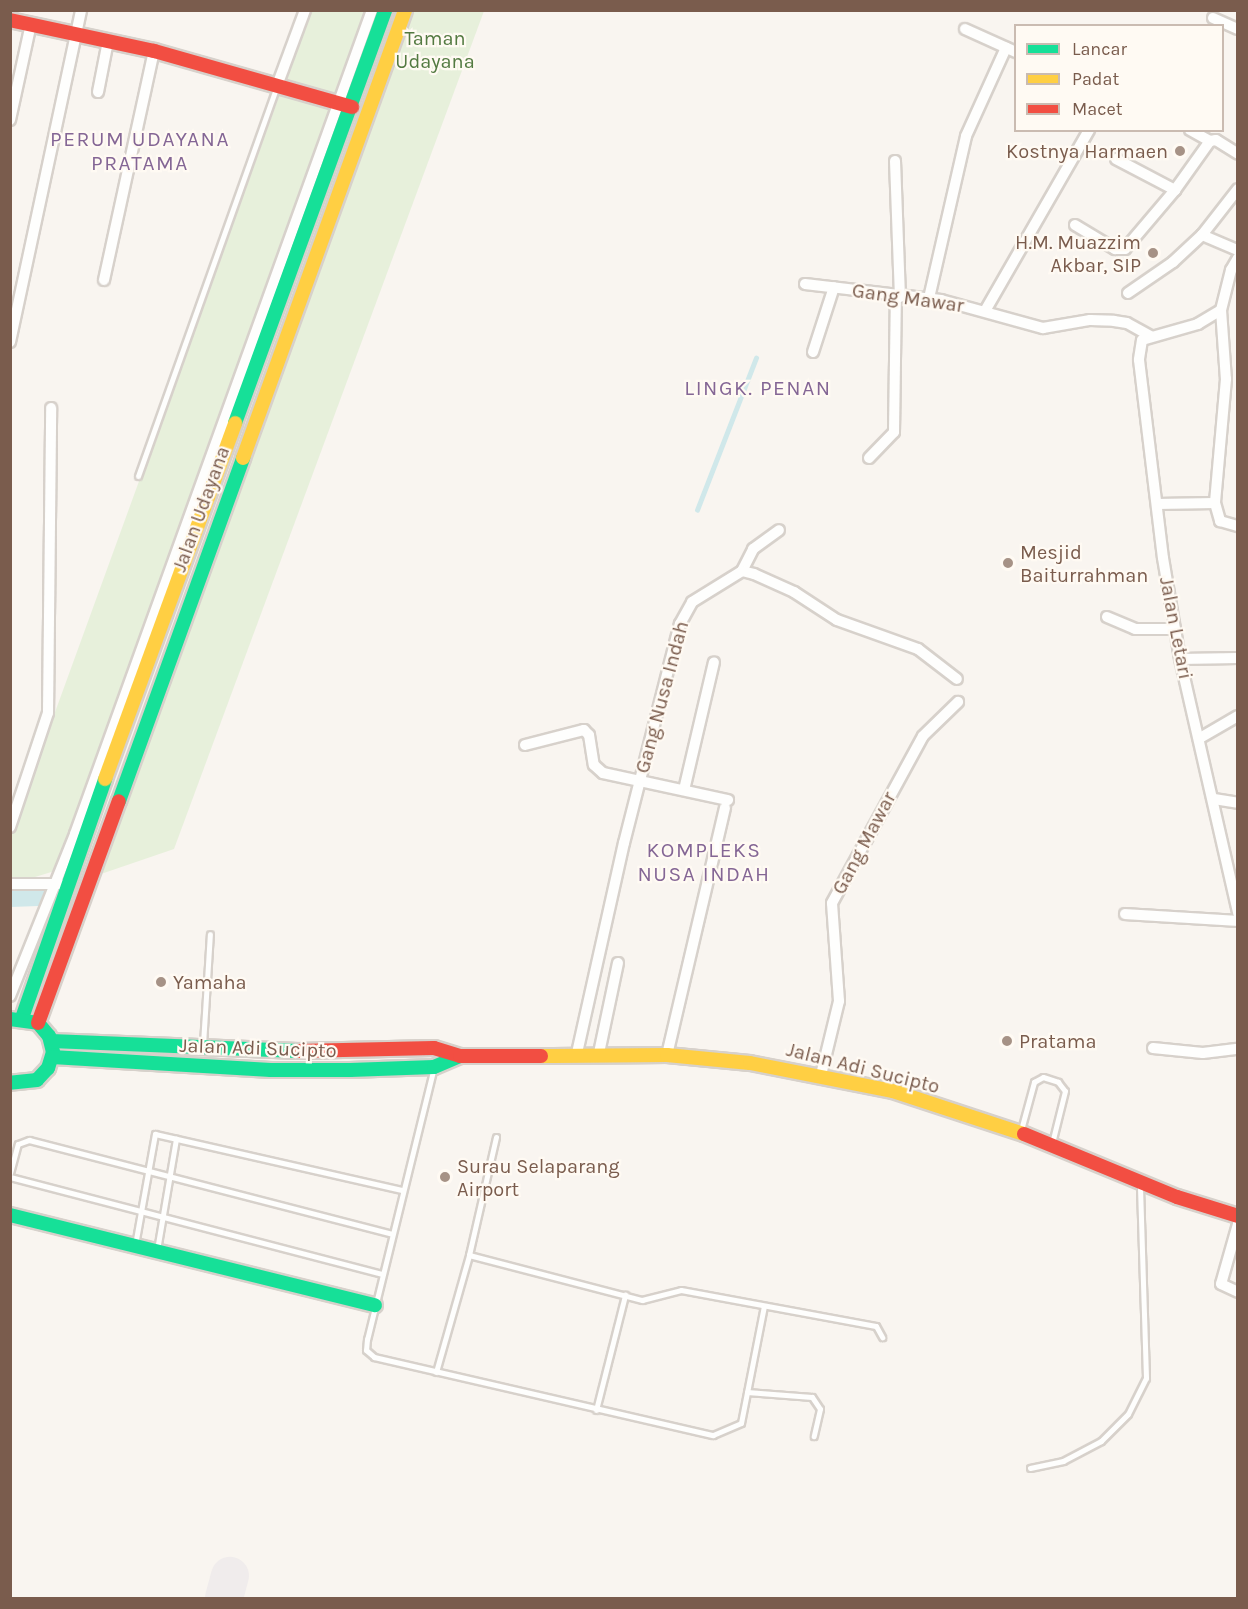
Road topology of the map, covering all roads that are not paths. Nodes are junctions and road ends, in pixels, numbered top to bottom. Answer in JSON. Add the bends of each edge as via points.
{"nodes":[{"id":1,"x":81,"y":10,"type":"edge"},
{"id":2,"x":305,"y":10,"type":"edge"},
{"id":3,"x":372,"y":10,"type":"edge"},
{"id":4,"x":386,"y":10,"type":"edge"},
{"id":5,"x":405,"y":10,"type":"edge"},
{"id":6,"x":1213,"y":18,"type":"dead end"},
{"id":7,"x":10,"y":20,"type":"edge"},
{"id":8,"x":31,"y":24,"type":"junction"},
{"id":9,"x":965,"y":29,"type":"dead end"},
{"id":10,"x":1238,"y":29,"type":"edge"},
{"id":11,"x":75,"y":33,"type":"junction"},
{"id":12,"x":108,"y":41,"type":"junction"},
{"id":13,"x":1011,"y":50,"type":"edge"},
{"id":14,"x":154,"y":51,"type":"junction"},
{"id":15,"x":278,"y":83,"type":"junction"},
{"id":16,"x":98,"y":92,"type":"dead end"},
{"id":17,"x":346,"y":105,"type":"junction"},
{"id":18,"x":10,"y":120,"type":"edge"},
{"id":19,"x":1088,"y":132,"type":"edge"},
{"id":20,"x":1194,"y":132,"type":"edge"},
{"id":21,"x":1210,"y":141,"type":"junction"},
{"id":22,"x":1238,"y":154,"type":"edge"},
{"id":23,"x":1116,"y":159,"type":"dead end"},
{"id":24,"x":895,"y":161,"type":"dead end"},
{"id":25,"x":1238,"y":189,"type":"edge"},
{"id":26,"x":1175,"y":190,"type":"junction"},
{"id":27,"x":1075,"y":225,"type":"dead end"},
{"id":28,"x":1202,"y":235,"type":"junction"},
{"id":29,"x":1238,"y":250,"type":"edge"},
{"id":30,"x":1238,"y":258,"type":"edge"},
{"id":31,"x":290,"y":276,"type":"junction"},
{"id":32,"x":104,"y":280,"type":"dead end"},
{"id":33,"x":305,"y":281,"type":"junction"},
{"id":34,"x":805,"y":284,"type":"dead end"},
{"id":35,"x":834,"y":287,"type":"junction"},
{"id":36,"x":1128,"y":293,"type":"dead end"},
{"id":37,"x":898,"y":297,"type":"junction"},
{"id":38,"x":929,"y":298,"type":"junction"},
{"id":39,"x":1221,"y":310,"type":"junction"},
{"id":40,"x":985,"y":311,"type":"junction"},
{"id":41,"x":1146,"y":338,"type":"junction"},
{"id":42,"x":10,"y":342,"type":"edge"},
{"id":43,"x":813,"y":352,"type":"dead end"},
{"id":44,"x":1232,"y":379,"type":"edge"},
{"id":45,"x":51,"y":408,"type":"dead end"},
{"id":46,"x":869,"y":459,"type":"dead end"},
{"id":47,"x":138,"y":476,"type":"dead end"},
{"id":48,"x":1215,"y":503,"type":"junction"},
{"id":49,"x":1157,"y":504,"type":"junction"},
{"id":50,"x":1238,"y":526,"type":"edge"},
{"id":51,"x":779,"y":530,"type":"dead end"},
{"id":52,"x":742,"y":571,"type":"junction"},
{"id":53,"x":1107,"y":617,"type":"dead end"},
{"id":54,"x":1175,"y":629,"type":"junction"},
{"id":55,"x":1238,"y":658,"type":"edge"},
{"id":56,"x":1180,"y":659,"type":"junction"},
{"id":57,"x":714,"y":662,"type":"dead end"},
{"id":58,"x":957,"y":679,"type":"dead end"},
{"id":59,"x":958,"y":702,"type":"dead end"},
{"id":60,"x":1238,"y":716,"type":"edge"},
{"id":61,"x":1200,"y":738,"type":"junction"},
{"id":62,"x":525,"y":745,"type":"dead end"},
{"id":63,"x":641,"y":780,"type":"junction"},
{"id":64,"x":684,"y":790,"type":"junction"},
{"id":65,"x":1214,"y":799,"type":"junction"},
{"id":66,"x":1238,"y":803,"type":"edge"},
{"id":67,"x":10,"y":827,"type":"edge"},
{"id":68,"x":10,"y":884,"type":"edge"},
{"id":69,"x":61,"y":885,"type":"junction"},
{"id":70,"x":1238,"y":913,"type":"edge"},
{"id":71,"x":1125,"y":914,"type":"dead end"},
{"id":72,"x":1238,"y":921,"type":"edge"},
{"id":73,"x":210,"y":934,"type":"dead end"},
{"id":74,"x":618,"y":963,"type":"dead end"},
{"id":75,"x":10,"y":996,"type":"edge"},
{"id":76,"x":16,"y":1018,"type":"edge"},
{"id":77,"x":38,"y":1023,"type":"junction"},
{"id":78,"x":51,"y":1041,"type":"junction"},
{"id":79,"x":669,"y":1047,"type":"junction"},
{"id":80,"x":434,"y":1048,"type":"junction"},
{"id":81,"x":1153,"y":1048,"type":"dead end"},
{"id":82,"x":202,"y":1049,"type":"junction"},
{"id":83,"x":1238,"y":1049,"type":"edge"},
{"id":84,"x":577,"y":1053,"type":"junction"},
{"id":85,"x":599,"y":1053,"type":"junction"},
{"id":86,"x":460,"y":1056,"type":"junction"},
{"id":87,"x":52,"y":1058,"type":"junction"},
{"id":88,"x":434,"y":1067,"type":"junction"},
{"id":89,"x":821,"y":1075,"type":"junction"},
{"id":90,"x":10,"y":1083,"type":"edge"},
{"id":91,"x":1020,"y":1132,"type":"junction"},
{"id":92,"x":496,"y":1137,"type":"dead end"},
{"id":93,"x":176,"y":1139,"type":"junction"},
{"id":94,"x":1052,"y":1144,"type":"junction"},
{"id":95,"x":149,"y":1170,"type":"junction"},
{"id":96,"x":170,"y":1174,"type":"junction"},
{"id":97,"x":10,"y":1175,"type":"edge"},
{"id":98,"x":1139,"y":1181,"type":"junction"},
{"id":99,"x":402,"y":1190,"type":"junction"},
{"id":100,"x":141,"y":1213,"type":"junction"},
{"id":101,"x":10,"y":1215,"type":"edge"},
{"id":102,"x":1238,"y":1216,"type":"edge"},
{"id":103,"x":163,"y":1217,"type":"junction"},
{"id":104,"x":1238,"y":1224,"type":"edge"},
{"id":105,"x":392,"y":1234,"type":"junction"},
{"id":106,"x":135,"y":1246,"type":"junction"},
{"id":107,"x":157,"y":1252,"type":"junction"},
{"id":108,"x":469,"y":1255,"type":"junction"},
{"id":109,"x":382,"y":1274,"type":"junction"},
{"id":110,"x":1238,"y":1292,"type":"edge"},
{"id":111,"x":625,"y":1295,"type":"junction"},
{"id":112,"x":375,"y":1305,"type":"junction"},
{"id":113,"x":764,"y":1306,"type":"junction"},
{"id":114,"x":882,"y":1337,"type":"dead end"},
{"id":115,"x":436,"y":1372,"type":"junction"},
{"id":116,"x":747,"y":1392,"type":"junction"},
{"id":117,"x":596,"y":1410,"type":"junction"},
{"id":118,"x":814,"y":1436,"type":"dead end"},
{"id":119,"x":1030,"y":1468,"type":"dead end"}],
"edges":[{"from":1,"to":11,"type":"street"},
{"from":2,"to":15,"type":"street"},
{"from":3,"to":17,"type":"street"},
{"from":4,"to":17,"type":"main road","name":"Jalan Udayana"},
{"from":5,"to":33,"type":"main road","name":"Jalan Udayana"},
{"from":6,"to":10,"type":"street"},
{"from":7,"to":8,"type":"main road"},
{"from":8,"to":11,"type":"main road"},
{"from":8,"to":18,"type":"street"},
{"from":9,"to":13,"type":"street"},
{"from":11,"to":12,"type":"main road"},
{"from":11,"to":42,"type":"street"},
{"from":12,"to":14,"type":"main road"},
{"from":12,"to":16,"type":"street"},
{"from":13,"to":38,"type":"street","via":[[966,136]]},
{"from":14,"to":15,"type":"main road"},
{"from":14,"to":32,"type":"street"},
{"from":15,"to":17,"type":"main road"},
{"from":15,"to":47,"type":"lane"},
{"from":17,"to":31,"type":"main road","name":"Jalan Udayana"},
{"from":17,"to":69,"type":"street"},
{"from":19,"to":40,"type":"street"},
{"from":20,"to":21,"type":"street"},
{"from":21,"to":22,"type":"street","via":[[1216,140]]},
{"from":21,"to":26,"type":"street"},
{"from":23,"to":26,"type":"street"},
{"from":24,"to":37,"type":"street"},
{"from":25,"to":28,"type":"street"},
{"from":26,"to":27,"type":"street","via":[[1125,249],[1115,249]]},
{"from":28,"to":29,"type":"street"},
{"from":28,"to":36,"type":"street","via":[[1173,262]]},
{"from":30,"to":39,"type":"street"},
{"from":31,"to":33,"type":"main road"},
{"from":31,"to":69,"type":"main road","name":"Jalan Udayana"},
{"from":33,"to":77,"type":"main road","name":"Jalan Udayana"},
{"from":34,"to":35,"type":"street","name":"Gang Mawar"},
{"from":35,"to":37,"type":"street","name":"Gang Mawar"},
{"from":35,"to":43,"type":"street"},
{"from":37,"to":38,"type":"street","name":"Gang Mawar"},
{"from":37,"to":46,"type":"street","via":[[894,432]]},
{"from":38,"to":40,"type":"street","name":"Gang Mawar"},
{"from":39,"to":41,"type":"street","via":[[1198,324]]},
{"from":39,"to":44,"type":"street"},
{"from":40,"to":41,"type":"street","name":"Gang Mawar","via":[[1043,328],[1090,320],[1127,323]]},
{"from":41,"to":49,"type":"street","name":"Jalan Letari","via":[[1139,360]]},
{"from":44,"to":48,"type":"street"},
{"from":45,"to":67,"type":"street","via":[[48,713]]},
{"from":48,"to":49,"type":"street"},
{"from":48,"to":50,"type":"street","via":[[1220,521]]},
{"from":49,"to":54,"type":"street","name":"Jalan Letari"},
{"from":51,"to":52,"type":"street","via":[[750,552]]},
{"from":52,"to":58,"type":"street","via":[[794,592],[837,620],[918,649]]},
{"from":52,"to":63,"type":"street","name":"Gang Nusa Indah","via":[[692,602],[685,611]]},
{"from":53,"to":54,"type":"street","via":[[1135,629]]},
{"from":54,"to":56,"type":"street","name":"Jalan Letari"},
{"from":55,"to":56,"type":"street"},
{"from":56,"to":61,"type":"street","name":"Jalan Letari"},
{"from":57,"to":64,"type":"street"},
{"from":59,"to":89,"type":"street","name":"Gang Mawar","via":[[923,736],[832,903],[838,1000]]},
{"from":60,"to":61,"type":"street"},
{"from":61,"to":65,"type":"street","name":"Jalan Letari"},
{"from":62,"to":63,"type":"street","via":[[584,730],[589,735],[598,770]]},
{"from":63,"to":64,"type":"street"},
{"from":63,"to":84,"type":"street","name":"Gang Nusa Indah"},
{"from":64,"to":79,"type":"street","via":[[727,804]]},
{"from":65,"to":66,"type":"street"},
{"from":65,"to":70,"type":"street","name":"Jalan Letari"},
{"from":68,"to":69,"type":"street"},
{"from":69,"to":75,"type":"street"},
{"from":69,"to":76,"type":"main road","name":"Jalan Udayana"},
{"from":71,"to":72,"type":"street"},
{"from":73,"to":82,"type":"lane"},
{"from":74,"to":85,"type":"street"},
{"from":76,"to":77,"type":"main road"},
{"from":77,"to":78,"type":"main road"},
{"from":78,"to":82,"type":"main road","name":"Jalan Adi Sucipto"},
{"from":78,"to":87,"type":"main road"},
{"from":79,"to":85,"type":"main road","name":"Jalan Adi Sucipto"},
{"from":79,"to":89,"type":"main road","name":"Jalan Adi Sucipto"},
{"from":80,"to":82,"type":"main road","name":"Jalan Adi Sucipto","via":[[352,1053]]},
{"from":80,"to":86,"type":"main road","name":"Jalan Adi Sucipto"},
{"from":80,"to":88,"type":"lane"},
{"from":81,"to":83,"type":"street","via":[[1203,1053]]},
{"from":84,"to":85,"type":"main road","name":"Jalan Adi Sucipto"},
{"from":84,"to":86,"type":"main road","name":"Jalan Adi Sucipto"},
{"from":86,"to":88,"type":"main road","name":"Jalan Adi Sucipto"},
{"from":87,"to":88,"type":"main road","name":"Jalan Adi Sucipto","via":[[271,1070]]},
{"from":87,"to":90,"type":"main road","via":[[37,1080]]},
{"from":88,"to":99,"type":"lane"},
{"from":89,"to":91,"type":"main road","name":"Jalan Adi Sucipto","via":[[893,1091]]},
{"from":91,"to":94,"type":"main road","name":"Jalan Adi Sucipto"},
{"from":91,"to":94,"type":"lane","via":[[1034,1082],[1043,1077],[1058,1082],[1065,1091]]},
{"from":92,"to":108,"type":"lane"},
{"from":93,"to":95,"type":"lane","via":[[155,1134]]},
{"from":93,"to":96,"type":"lane"},
{"from":93,"to":99,"type":"lane"},
{"from":94,"to":98,"type":"main road","name":"Jalan Adi Sucipto"},
{"from":95,"to":96,"type":"lane"},
{"from":95,"to":97,"type":"lane","via":[[29,1140],[18,1144]]},
{"from":95,"to":100,"type":"lane"},
{"from":96,"to":103,"type":"lane"},
{"from":96,"to":105,"type":"lane"},
{"from":97,"to":100,"type":"lane"},
{"from":98,"to":102,"type":"main road","name":"Jalan Adi Sucipto"},
{"from":98,"to":119,"type":"lane","via":[[1146,1378],[1128,1414],[1101,1441],[1063,1461]]},
{"from":99,"to":105,"type":"lane"},
{"from":100,"to":103,"type":"lane"},
{"from":100,"to":106,"type":"lane"},
{"from":101,"to":106,"type":"main road"},
{"from":103,"to":107,"type":"lane"},
{"from":103,"to":109,"type":"lane"},
{"from":104,"to":110,"type":"street","via":[[1221,1284]]},
{"from":105,"to":109,"type":"lane"},
{"from":106,"to":107,"type":"main road"},
{"from":107,"to":112,"type":"main road"},
{"from":108,"to":111,"type":"lane"},
{"from":108,"to":115,"type":"lane"},
{"from":109,"to":112,"type":"lane"},
{"from":111,"to":113,"type":"lane","via":[[649,1300],[681,1290]]},
{"from":111,"to":117,"type":"lane"},
{"from":112,"to":115,"type":"lane","via":[[366,1350],[374,1357]]},
{"from":113,"to":114,"type":"lane","via":[[876,1326]]},
{"from":113,"to":116,"type":"lane"},
{"from":115,"to":117,"type":"lane"},
{"from":116,"to":117,"type":"lane","via":[[741,1423],[713,1435]]},
{"from":116,"to":118,"type":"lane","via":[[812,1397],[820,1409]]}]}
